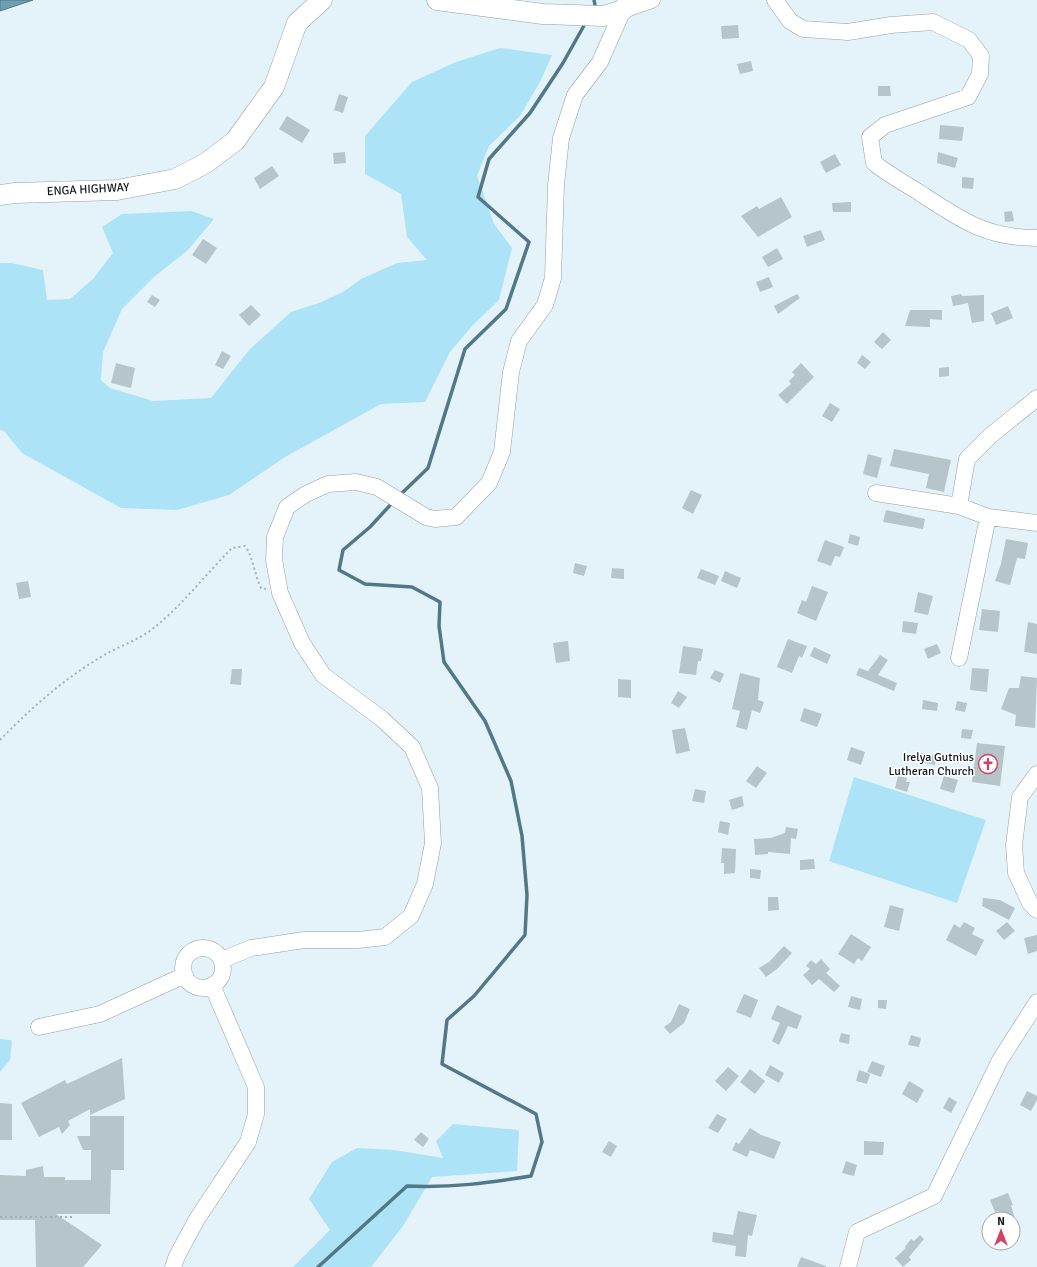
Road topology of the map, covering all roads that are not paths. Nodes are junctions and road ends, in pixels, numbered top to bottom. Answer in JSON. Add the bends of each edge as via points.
{"nodes":[{"id":1,"x":322,"y":0,"type":"edge"},
{"id":2,"x":437,"y":0,"type":"edge"},
{"id":3,"x":652,"y":0,"type":"edge"},
{"id":4,"x":775,"y":0,"type":"edge"},
{"id":5,"x":626,"y":5,"type":"edge"},
{"id":6,"x":0,"y":195,"type":"edge"},
{"id":7,"x":1037,"y":238,"type":"edge"},
{"id":8,"x":1037,"y":398,"type":"edge"},
{"id":9,"x":876,"y":492,"type":"dead end"},
{"id":10,"x":959,"y":506,"type":"junction"},
{"id":11,"x":988,"y":517,"type":"junction"},
{"id":12,"x":1037,"y":523,"type":"edge"},
{"id":13,"x":959,"y":658,"type":"dead end"},
{"id":14,"x":1037,"y":774,"type":"edge"},
{"id":15,"x":1037,"y":910,"type":"edge"},
{"id":16,"x":222,"y":960,"type":"junction"},
{"id":17,"x":185,"y":975,"type":"junction"},
{"id":18,"x":212,"y":985,"type":"junction"},
{"id":19,"x":1037,"y":1002,"type":"edge"},
{"id":20,"x":39,"y":1027,"type":"dead end"},
{"id":21,"x":173,"y":1267,"type":"edge"},
{"id":22,"x":848,"y":1267,"type":"edge"}],
"edges":[{"from":1,"to":6,"type":"main road","name":"ENGA HIGHWAY","via":[[297,23],[274,87],[235,141],[206,163],[175,179],[117,190]]},
{"from":2,"to":5,"type":"main road","via":[[543,14],[604,16]]},
{"from":3,"to":5,"type":"street"},
{"from":4,"to":7,"type":"street","via":[[790,21],[803,29],[848,32],[933,22],[970,40],[981,56],[980,74],[968,97],[885,125],[870,136],[874,163],[965,222],[984,231],[1017,238]]},
{"from":5,"to":16,"type":"street","via":[[600,62],[575,95],[560,138],[553,278],[545,305],[519,341],[512,372],[502,452],[489,483],[456,517],[435,519],[426,517],[377,487],[356,482],[328,484],[306,494],[287,507],[275,537],[274,560],[280,593],[302,643],[323,675],[382,719],[412,747],[430,788],[433,843],[425,884],[411,916],[385,937],[304,940],[251,948]]},
{"from":8,"to":10,"type":"street","via":[[990,436],[967,460]]},
{"from":9,"to":10,"type":"street"},
{"from":10,"to":11,"type":"street"},
{"from":11,"to":12,"type":"street"},
{"from":11,"to":13,"type":"street"},
{"from":14,"to":15,"type":"street","via":[[1020,797],[1014,845],[1016,873],[1030,902]]},
{"from":16,"to":17,"type":"street","via":[[218,954],[207,948],[194,950],[185,960]]},
{"from":16,"to":18,"type":"street","via":[[223,973]]},
{"from":17,"to":18,"type":"street","via":[[197,986],[203,988]]},
{"from":17,"to":20,"type":"street","via":[[100,1014]]},
{"from":18,"to":21,"type":"street","via":[[256,1087],[256,1114],[248,1142],[197,1219]]},
{"from":19,"to":22,"type":"street","via":[[1000,1060],[934,1196],[856,1232]]}]}
